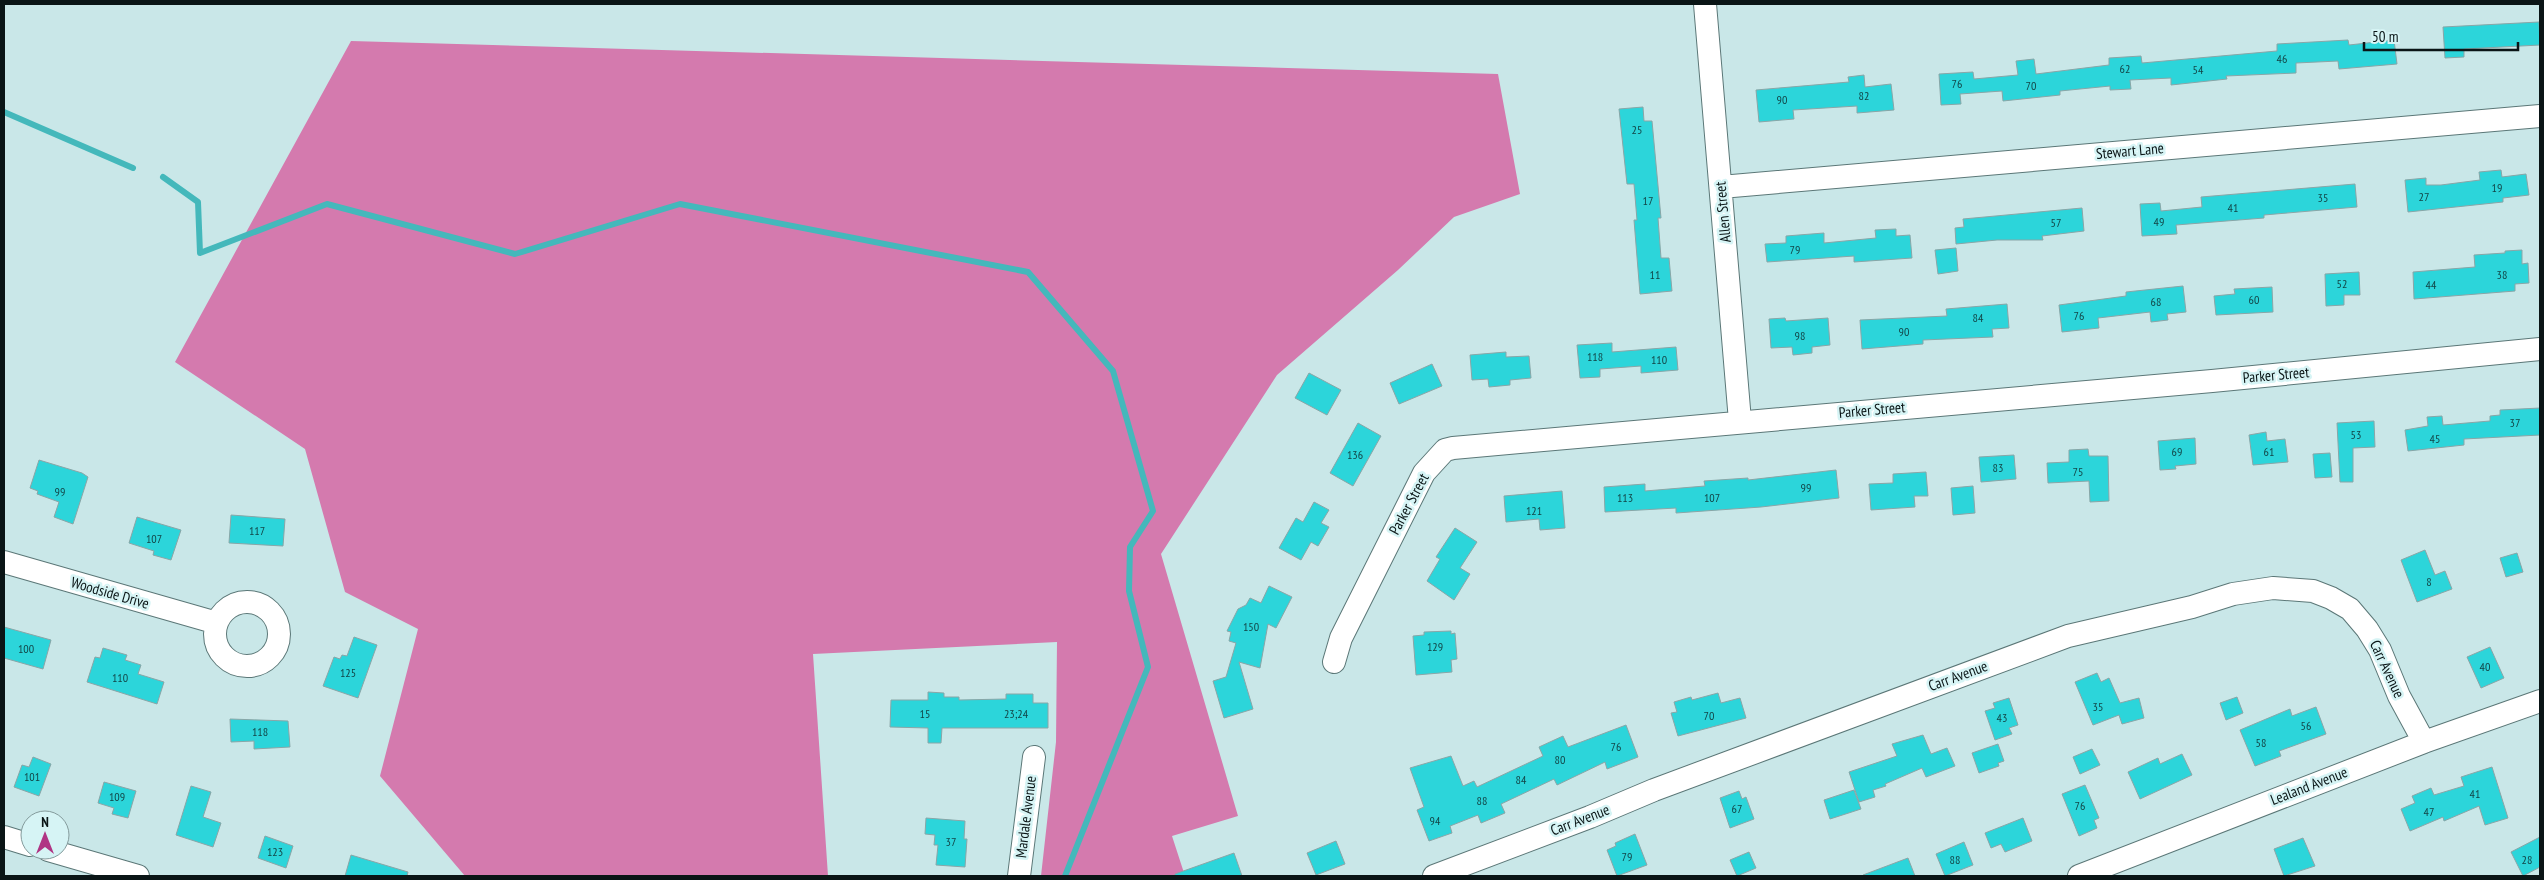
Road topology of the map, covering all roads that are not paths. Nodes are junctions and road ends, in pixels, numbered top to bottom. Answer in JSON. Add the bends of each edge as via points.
{"nodes":[{"id":1,"x":1705,"y":4,"type":"edge"},
{"id":2,"x":2540,"y":116,"type":"edge"},
{"id":3,"x":1720,"y":187,"type":"junction"},
{"id":4,"x":2540,"y":349,"type":"edge"},
{"id":5,"x":1740,"y":421,"type":"junction"},
{"id":6,"x":4,"y":562,"type":"edge"},
{"id":7,"x":216,"y":623,"type":"dead end"},
{"id":8,"x":1334,"y":662,"type":"dead end"},
{"id":9,"x":2540,"y":700,"type":"edge"},
{"id":10,"x":2424,"y":742,"type":"junction"},
{"id":11,"x":1034,"y":757,"type":"dead end"},
{"id":12,"x":4,"y":837,"type":"edge"},
{"id":13,"x":20,"y":842,"type":"edge"},
{"id":14,"x":70,"y":856,"type":"edge"},
{"id":15,"x":138,"y":876,"type":"edge"},
{"id":16,"x":1019,"y":876,"type":"edge"},
{"id":17,"x":1434,"y":876,"type":"edge"},
{"id":18,"x":2079,"y":876,"type":"edge"}],
"edges":[{"from":1,"to":3,"type":"street","name":"Allen Street"},
{"from":2,"to":3,"type":"street","name":"Stewart Lane"},
{"from":3,"to":5,"type":"street","name":"Allen Street"},
{"from":4,"to":5,"type":"street","name":"Parker Street"},
{"from":5,"to":8,"type":"street","name":"Parker Street","via":[[1445,450],[1424,473],[1341,638]]},
{"from":6,"to":7,"type":"street","name":"Woodside Drive"},
{"from":9,"to":10,"type":"street","name":"Lealand Avenue"},
{"from":10,"to":17,"type":"street","name":"Carr Avenue","via":[[2399,696],[2380,650],[2350,609],[2313,591],[2253,589],[2068,636]]},
{"from":10,"to":18,"type":"street","name":"Lealand Avenue"},
{"from":11,"to":16,"type":"street","name":"Mardale Avenue"},
{"from":12,"to":13,"type":"street"},
{"from":14,"to":15,"type":"street"}]}
